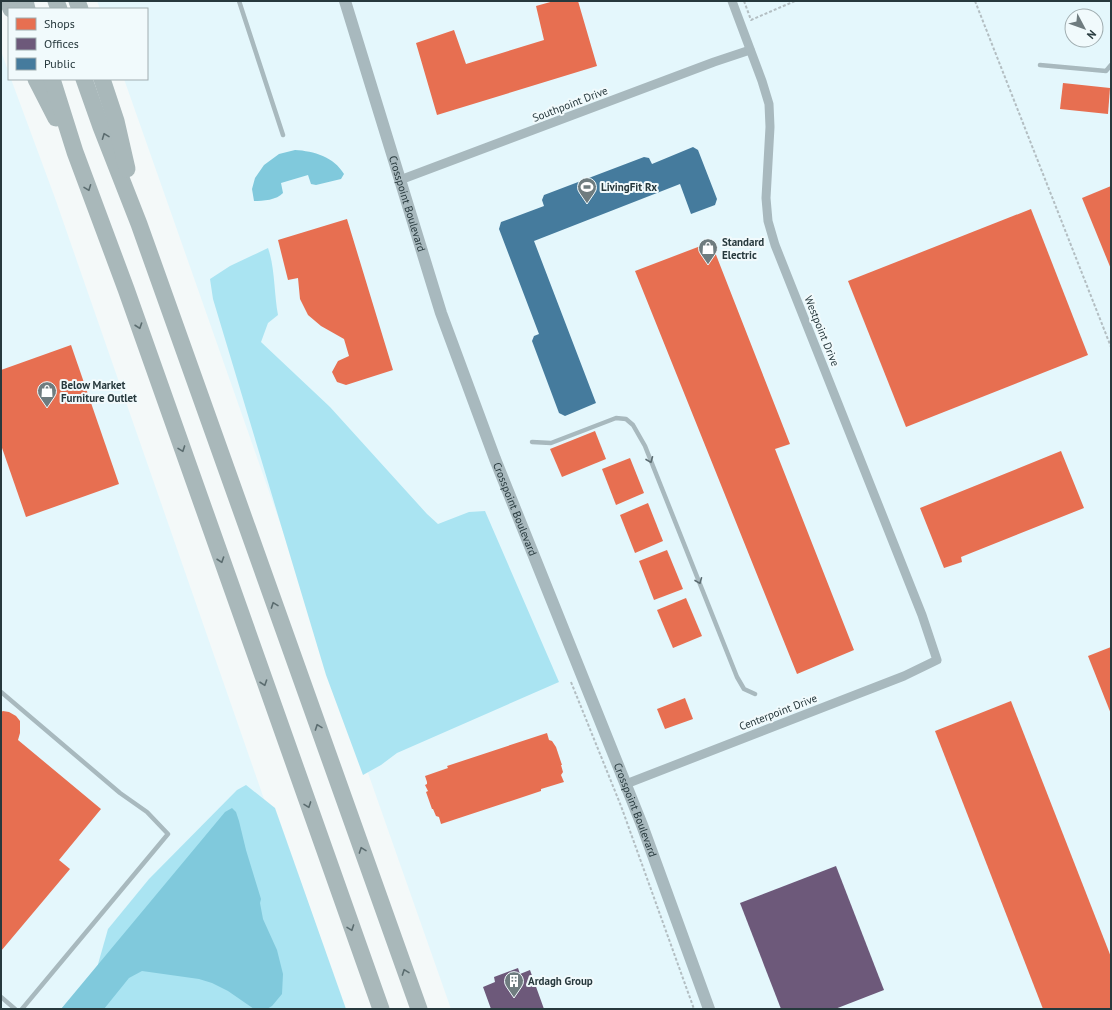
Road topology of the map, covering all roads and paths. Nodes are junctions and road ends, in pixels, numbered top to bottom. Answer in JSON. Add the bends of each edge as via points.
{"nodes":[{"id":1,"x":239,"y":1,"type":"edge"},
{"id":2,"x":345,"y":1,"type":"edge"},
{"id":3,"x":732,"y":1,"type":"edge"},
{"id":4,"x":744,"y":1,"type":"edge"},
{"id":5,"x":795,"y":1,"type":"edge"},
{"id":6,"x":975,"y":1,"type":"edge"},
{"id":7,"x":750,"y":50,"type":"junction"},
{"id":8,"x":1040,"y":65,"type":"dead end"},
{"id":9,"x":1111,"y":65,"type":"edge"},
{"id":10,"x":37,"y":80,"type":"edge"},
{"id":11,"x":52,"y":80,"type":"edge"},
{"id":12,"x":84,"y":80,"type":"edge"},
{"id":13,"x":102,"y":80,"type":"edge"},
{"id":14,"x":283,"y":135,"type":"dead end"},
{"id":15,"x":75,"y":152,"type":"junction"},
{"id":16,"x":400,"y":180,"type":"junction"},
{"id":17,"x":139,"y":224,"type":"junction"},
{"id":18,"x":1111,"y":347,"type":"edge"},
{"id":19,"x":532,"y":442,"type":"dead end"},
{"id":20,"x":937,"y":660,"type":"joint"},
{"id":21,"x":570,"y":682,"type":"dead end"},
{"id":22,"x":1,"y":692,"type":"edge"},
{"id":23,"x":755,"y":694,"type":"dead end"},
{"id":24,"x":626,"y":784,"type":"junction"},
{"id":25,"x":1,"y":997,"type":"edge"},
{"id":26,"x":15,"y":1009,"type":"edge"},
{"id":27,"x":22,"y":1009,"type":"edge"},
{"id":28,"x":380,"y":1009,"type":"edge"},
{"id":29,"x":418,"y":1009,"type":"edge"},
{"id":30,"x":694,"y":1009,"type":"edge"},
{"id":31,"x":709,"y":1009,"type":"edge"}],
"edges":[{"from":1,"to":14,"type":"lane"},
{"from":2,"to":16,"type":"street","name":"Crosspoint Boulevard"},
{"from":3,"to":7,"type":"street","name":"Westpoint Drive"},
{"from":4,"to":5,"type":"path","via":[[752,20]]},
{"from":6,"to":18,"type":"path"},
{"from":7,"to":16,"type":"street","name":"Southpoint Drive"},
{"from":7,"to":20,"type":"street","name":"Westpoint Drive","via":[[769,104],[766,198],[768,221],[775,245],[922,615]]},
{"from":8,"to":9,"type":"lane","via":[[1106,71]]},
{"from":10,"to":15,"type":"highway"},
{"from":11,"to":15,"type":"highway"},
{"from":17,"to":12,"type":"highway","one_way":true},
{"from":13,"to":17,"type":"highway","via":[[116,121]]},
{"from":15,"to":28,"type":"highway","one_way":true},
{"from":16,"to":24,"type":"street","name":"Crosspoint Boulevard","via":[[441,313],[491,448]]},
{"from":29,"to":17,"type":"highway","one_way":true},
{"from":19,"to":23,"type":"lane","one_way":true,"via":[[552,443],[616,418],[626,419],[633,425],[645,446],[737,677],[744,689]]},
{"from":20,"to":24,"type":"street","name":"Centerpoint Drive","via":[[904,676]]},
{"from":21,"to":30,"type":"path","via":[[621,806]]},
{"from":22,"to":27,"type":"lane","via":[[120,793],[147,812],[168,834]]},
{"from":24,"to":31,"type":"street","name":"Crosspoint Boulevard"},
{"from":25,"to":26,"type":"lane"}]}
